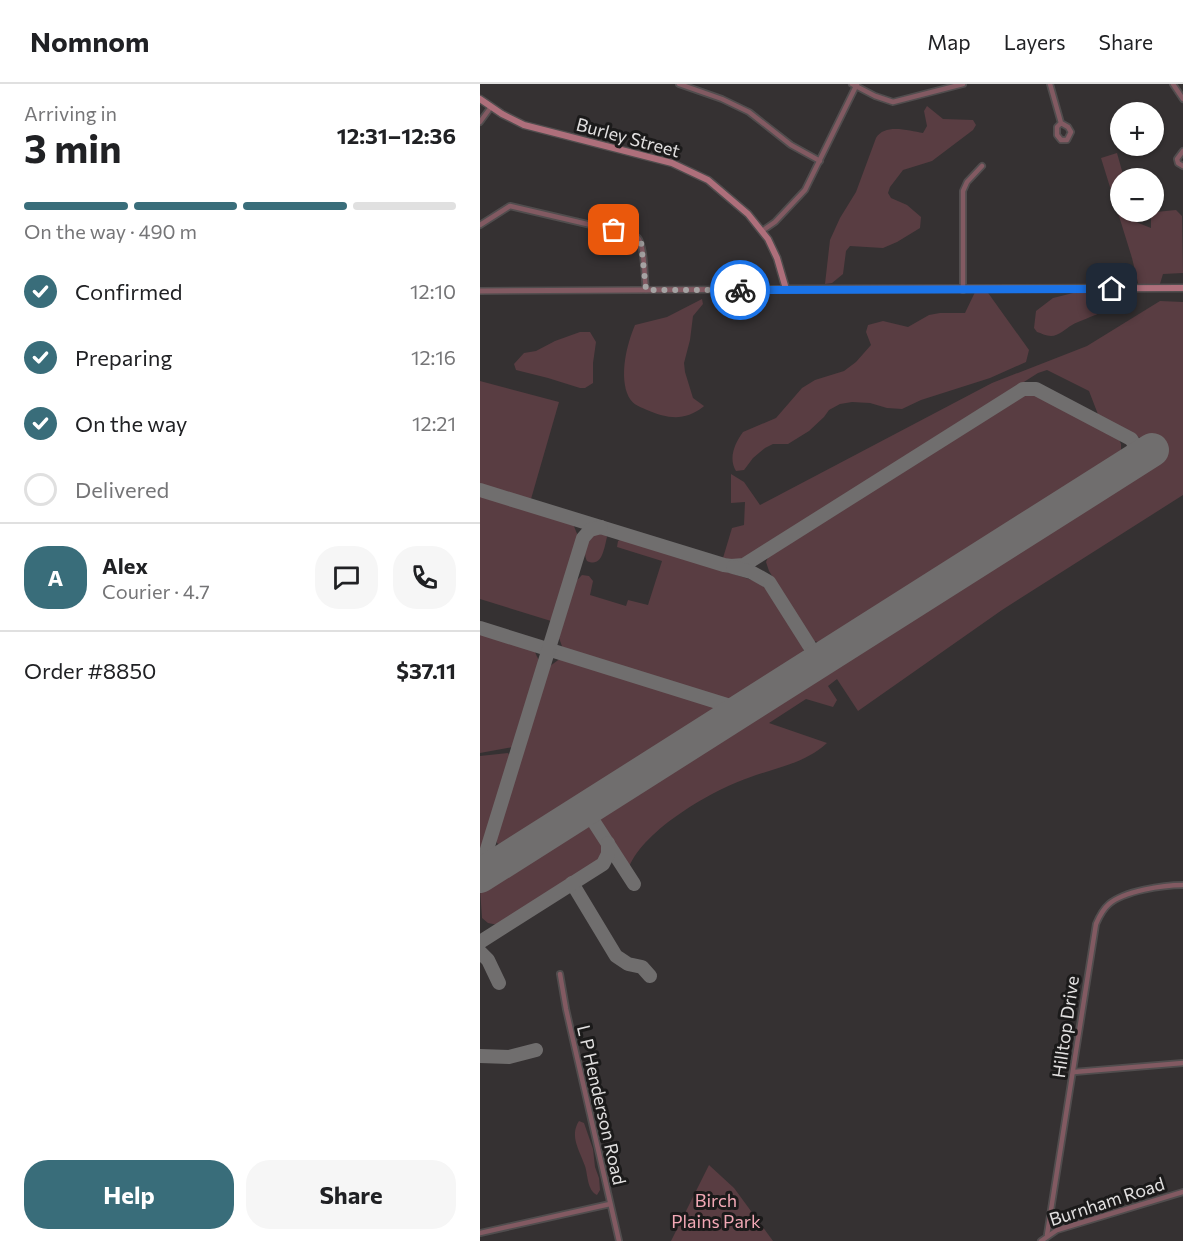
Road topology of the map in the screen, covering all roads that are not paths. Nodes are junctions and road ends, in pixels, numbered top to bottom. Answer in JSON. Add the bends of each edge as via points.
{"nodes":[{"id":1,"x":679,"y":84,"type":"edge"},
{"id":2,"x":963,"y":84,"type":"edge"},
{"id":3,"x":1050,"y":84,"type":"edge"},
{"id":4,"x":855,"y":85,"type":"edge"},
{"id":5,"x":1176,"y":85,"type":"edge"},
{"id":6,"x":480,"y":99,"type":"edge"},
{"id":7,"x":1183,"y":99,"type":"edge"},
{"id":8,"x":492,"y":107,"type":"junction"},
{"id":9,"x":480,"y":122,"type":"edge"},
{"id":10,"x":1061,"y":123,"type":"dead end"},
{"id":11,"x":1183,"y":151,"type":"edge"},
{"id":12,"x":819,"y":161,"type":"junction"},
{"id":13,"x":982,"y":166,"type":"dead end"},
{"id":14,"x":1183,"y":166,"type":"edge"},
{"id":15,"x":480,"y":225,"type":"edge"},
{"id":16,"x":762,"y":231,"type":"junction"},
{"id":17,"x":1183,"y":288,"type":"edge"},
{"id":18,"x":786,"y":289,"type":"junction"},
{"id":19,"x":646,"y":290,"type":"junction"},
{"id":20,"x":963,"y":290,"type":"junction"},
{"id":21,"x":480,"y":291,"type":"edge"},
{"id":22,"x":1183,"y":885,"type":"edge"},
{"id":23,"x":560,"y":974,"type":"dead end"},
{"id":24,"x":1183,"y":1063,"type":"edge"},
{"id":25,"x":1074,"y":1072,"type":"junction"},
{"id":26,"x":1183,"y":1192,"type":"edge"},
{"id":27,"x":610,"y":1204,"type":"junction"},
{"id":28,"x":480,"y":1233,"type":"edge"},
{"id":29,"x":1047,"y":1235,"type":"junction"},
{"id":30,"x":619,"y":1241,"type":"edge"},
{"id":31,"x":1041,"y":1241,"type":"edge"}],
"edges":[{"from":1,"to":12,"type":"street","via":[[749,112]]},
{"from":2,"to":4,"type":"street","via":[[893,102]]},
{"from":3,"to":10,"type":"street"},
{"from":4,"to":12,"type":"street"},
{"from":5,"to":7,"type":"street"},
{"from":6,"to":8,"type":"main road","name":"Burley Street"},
{"from":8,"to":9,"type":"street"},
{"from":8,"to":16,"type":"main road","name":"Burley Street","via":[[524,125],[692,171],[726,194]]},
{"from":11,"to":14,"type":"street","via":[[1177,159]]},
{"from":12,"to":16,"type":"street","via":[[799,199]]},
{"from":13,"to":20,"type":"street","via":[[963,191]]},
{"from":15,"to":19,"type":"street","via":[[510,206],[634,235],[643,248]]},
{"from":16,"to":18,"type":"main road","name":"Burley Street","via":[[777,258]]},
{"from":17,"to":20,"type":"main road"},
{"from":18,"to":19,"type":"street"},
{"from":18,"to":20,"type":"main road"},
{"from":19,"to":21,"type":"street"},
{"from":22,"to":25,"type":"street","name":"Hilltop Drive","via":[[1132,893],[1103,910],[1093,939]]},
{"from":23,"to":27,"type":"street","name":"L P Henderson Road"},
{"from":24,"to":25,"type":"street"},
{"from":25,"to":29,"type":"street","name":"Hilltop Drive"},
{"from":26,"to":29,"type":"street","name":"Burnham Road"},
{"from":27,"to":28,"type":"street"},
{"from":27,"to":30,"type":"street","name":"L P Henderson Road"},
{"from":29,"to":31,"type":"street","name":"Burnham Road"}]}
